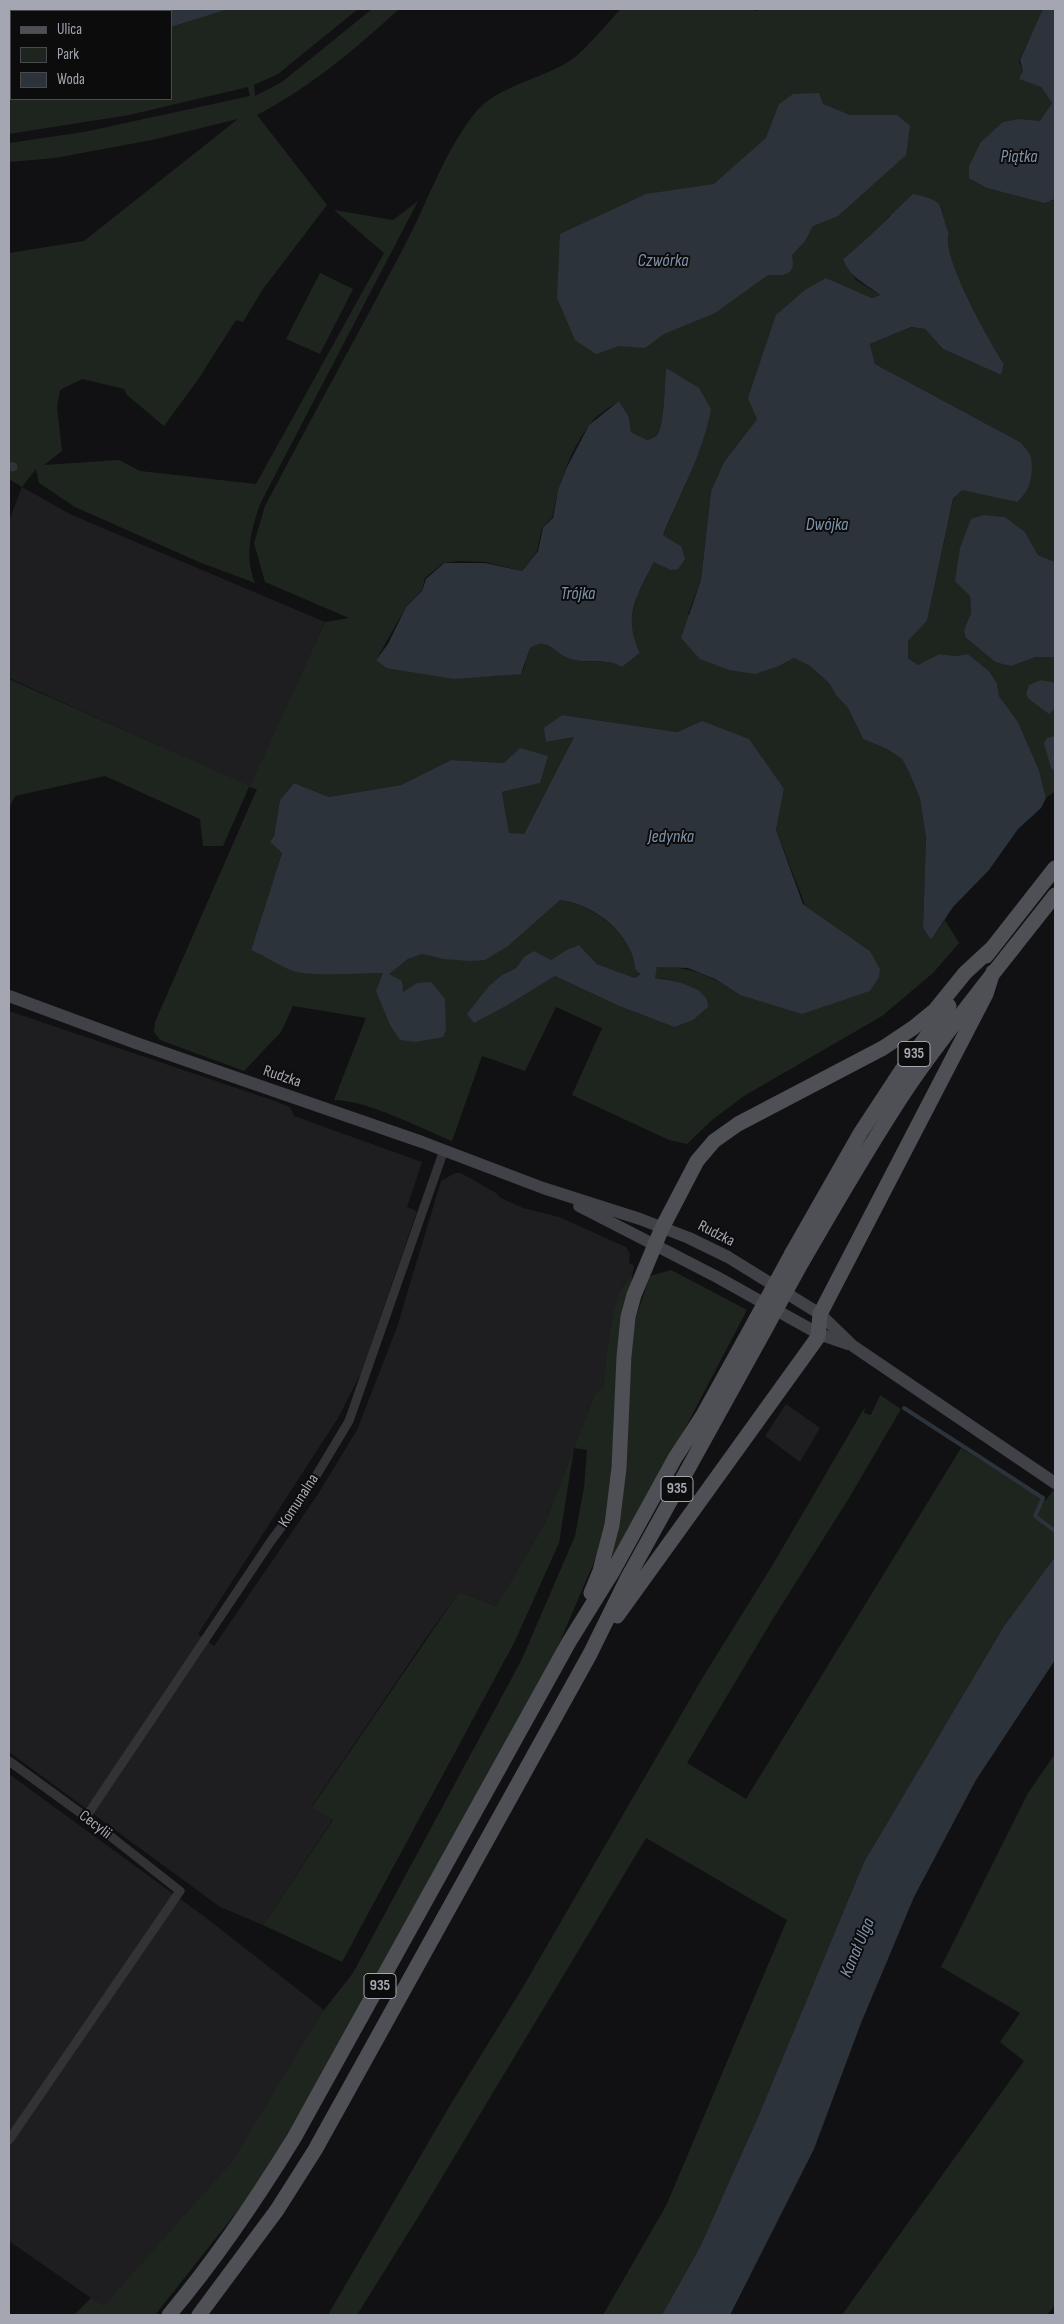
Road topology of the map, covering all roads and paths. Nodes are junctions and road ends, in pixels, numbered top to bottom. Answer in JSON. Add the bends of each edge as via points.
{"nodes":[{"id":1,"x":1055,"y":868,"type":"edge"},
{"id":2,"x":1055,"y":895,"type":"edge"},
{"id":3,"x":992,"y":948,"type":"junction"},
{"id":4,"x":993,"y":972,"type":"junction"},
{"id":5,"x":9,"y":996,"type":"edge"},
{"id":6,"x":444,"y":1150,"type":"junction"},
{"id":7,"x":543,"y":1188,"type":"junction"},
{"id":8,"x":662,"y":1228,"type":"junction"},
{"id":9,"x":655,"y":1244,"type":"junction"},
{"id":10,"x":797,"y":1257,"type":"junction"},
{"id":11,"x":820,"y":1314,"type":"junction"},
{"id":12,"x":761,"y":1322,"type":"junction"},
{"id":13,"x":819,"y":1334,"type":"junction"},
{"id":14,"x":853,"y":1346,"type":"junction"},
{"id":15,"x":1055,"y":1483,"type":"edge"},
{"id":16,"x":569,"y":1642,"type":"junction"},
{"id":17,"x":590,"y":1654,"type":"junction"},
{"id":18,"x":9,"y":1761,"type":"edge"},
{"id":19,"x":86,"y":1817,"type":"junction"},
{"id":20,"x":9,"y":2140,"type":"edge"},
{"id":21,"x":169,"y":2315,"type":"edge"},
{"id":22,"x":199,"y":2315,"type":"edge"}],
"edges":[{"from":1,"to":3,"type":"main road","number":"935"},
{"from":2,"to":4,"type":"main road","number":"935"},
{"from":3,"to":8,"type":"main road","via":[[935,1010],[913,1028],[841,1071],[767,1107],[714,1141],[697,1161]]},
{"from":3,"to":10,"type":"main road","number":"935","via":[[861,1132]]},
{"from":4,"to":10,"type":"main road","number":"935","via":[[910,1084]]},
{"from":4,"to":11,"type":"main road","via":[[986,994]]},
{"from":5,"to":6,"type":"street","name":"Rudzka"},
{"from":6,"to":7,"type":"street","name":"Rudzka"},
{"from":6,"to":19,"type":"street","name":"Komunalna","via":[[349,1421],[301,1501]]},
{"from":7,"to":8,"type":"street","name":"Rudzka"},
{"from":7,"to":9,"type":"street","name":"Rudzka"},
{"from":8,"to":9,"type":"main road"},
{"from":8,"to":11,"type":"street","name":"Rudzka","via":[[728,1257]]},
{"from":9,"to":13,"type":"street","name":"Rudzka"},
{"from":9,"to":16,"type":"main road","via":[[628,1317],[612,1525],[600,1571]]},
{"from":10,"to":12,"type":"main road","number":"935","bridge":true},
{"from":11,"to":13,"type":"main road"},
{"from":11,"to":14,"type":"street","name":"Rudzka"},
{"from":12,"to":16,"type":"main road","number":"935","via":[[675,1458],[613,1571]]},
{"from":12,"to":17,"type":"main road","number":"935"},
{"from":13,"to":14,"type":"street","name":"Rudzka"},
{"from":13,"to":17,"type":"main road"},
{"from":14,"to":15,"type":"street","name":"Rudzka"},
{"from":16,"to":21,"type":"main road","number":"935","via":[[294,2138],[216,2256]]},
{"from":17,"to":22,"type":"main road","number":"935","via":[[315,2150],[277,2210]]},
{"from":18,"to":19,"type":"street","name":"Cecylii"},
{"from":19,"to":20,"type":"street","name":"Cecylii","via":[[180,1890]]}]}
